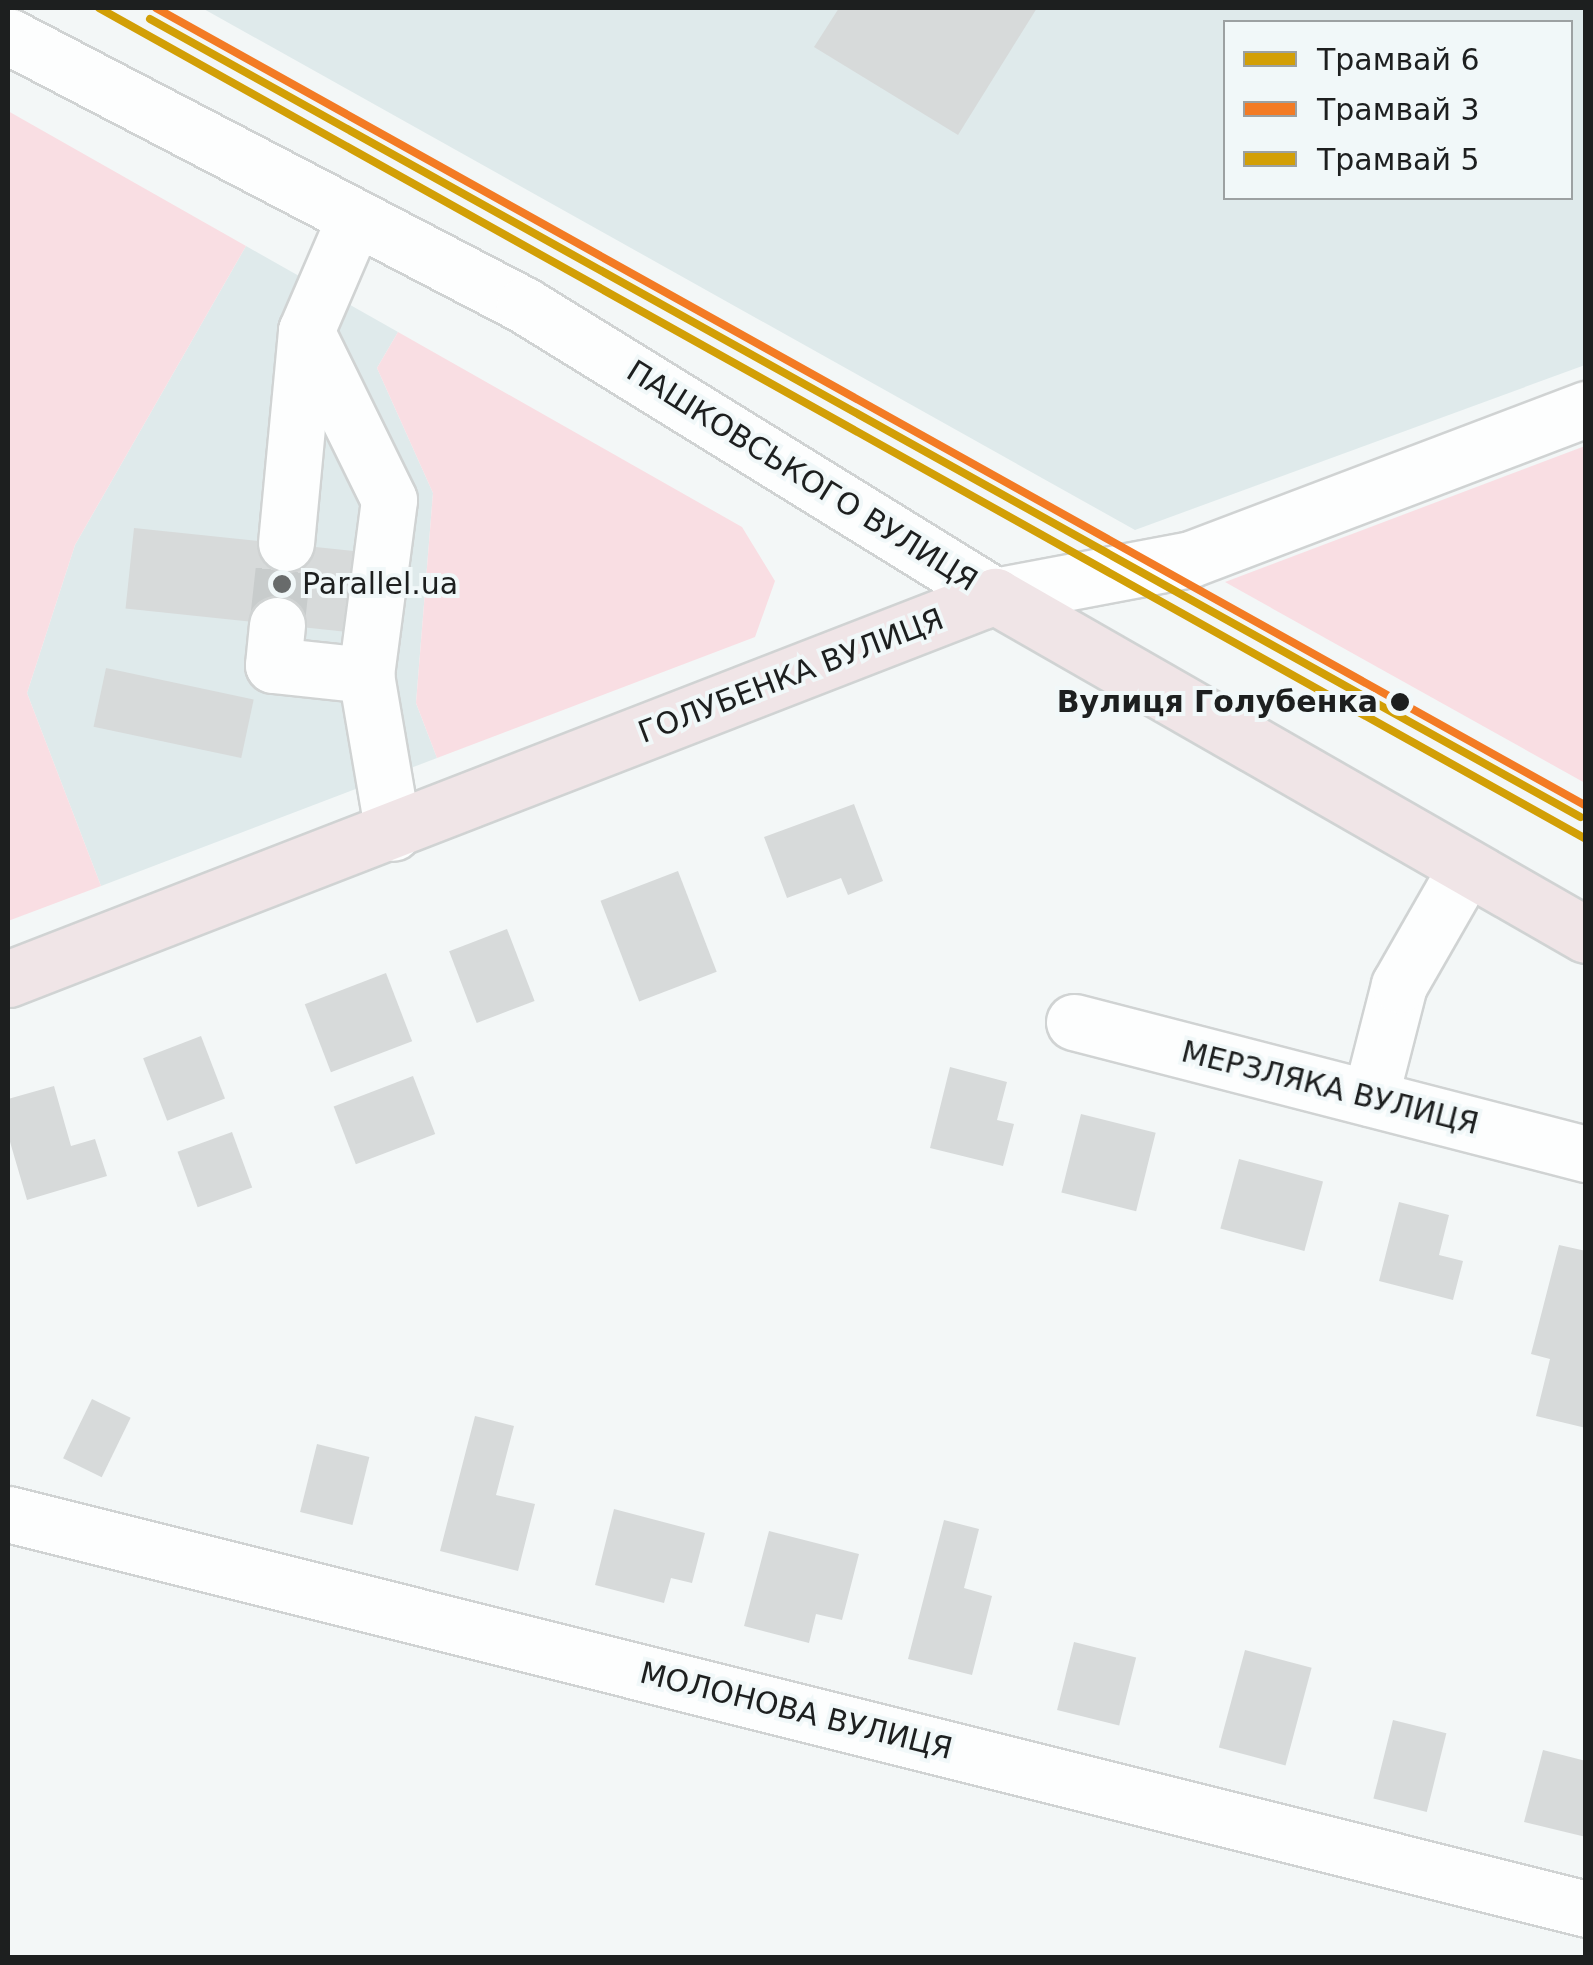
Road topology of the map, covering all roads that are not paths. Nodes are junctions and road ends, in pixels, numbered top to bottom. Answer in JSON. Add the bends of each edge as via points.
{"nodes":[{"id":1,"x":8,"y":36,"type":"edge"},
{"id":2,"x":355,"y":216,"type":"junction"},
{"id":3,"x":306,"y":331,"type":"junction"},
{"id":4,"x":1586,"y":409,"type":"edge"},
{"id":5,"x":286,"y":543,"type":"tunnel mouth"},
{"id":6,"x":995,"y":596,"type":"junction"},
{"id":7,"x":277,"y":625,"type":"tunnel mouth"},
{"id":8,"x":366,"y":675,"type":"junction"},
{"id":9,"x":392,"y":833,"type":"junction"},
{"id":10,"x":1466,"y":868,"type":"junction"},
{"id":11,"x":1586,"y":936,"type":"edge"},
{"id":12,"x":8,"y":979,"type":"edge"},
{"id":13,"x":1074,"y":1022,"type":"dead end"},
{"id":14,"x":1370,"y":1098,"type":"junction"},
{"id":15,"x":1586,"y":1154,"type":"edge"},
{"id":16,"x":8,"y":1514,"type":"edge"},
{"id":17,"x":1586,"y":1909,"type":"edge"}],
"edges":[{"from":1,"to":2,"type":"street","name":"ПАШКОВСЬКОГО ВУЛИЦЯ"},
{"from":2,"to":3,"type":"street"},
{"from":2,"to":6,"type":"street","name":"ПАШКОВСЬКОГО ВУЛИЦЯ","via":[[524,305]]},
{"from":3,"to":5,"type":"street"},
{"from":3,"to":8,"type":"street","via":[[389,500]]},
{"from":4,"to":6,"type":"street","name":"ГОЛУБЕНКА ВУЛИЦЯ","via":[[1191,559]]},
{"from":6,"to":9,"type":"highway","name":"ГОЛУБЕНКА ВУЛИЦЯ"},
{"from":6,"to":10,"type":"highway","name":"ПАШКОВСЬКОГО ВУЛИЦЯ"},
{"from":7,"to":8,"type":"street","via":[[273,665]]},
{"from":8,"to":9,"type":"street"},
{"from":9,"to":12,"type":"highway","name":"ГОЛУБЕНКА ВУЛИЦЯ"},
{"from":10,"to":11,"type":"highway","name":"ПАШКОВСЬКОГО ВУЛИЦЯ"},
{"from":10,"to":14,"type":"street","via":[[1399,985]]},
{"from":13,"to":14,"type":"street","name":"МЕРЗЛЯКА ВУЛИЦЯ"},
{"from":14,"to":15,"type":"street","name":"МЕРЗЛЯКА ВУЛИЦЯ"},
{"from":16,"to":17,"type":"street","name":"МОЛОНОВА ВУЛИЦЯ"}]}
